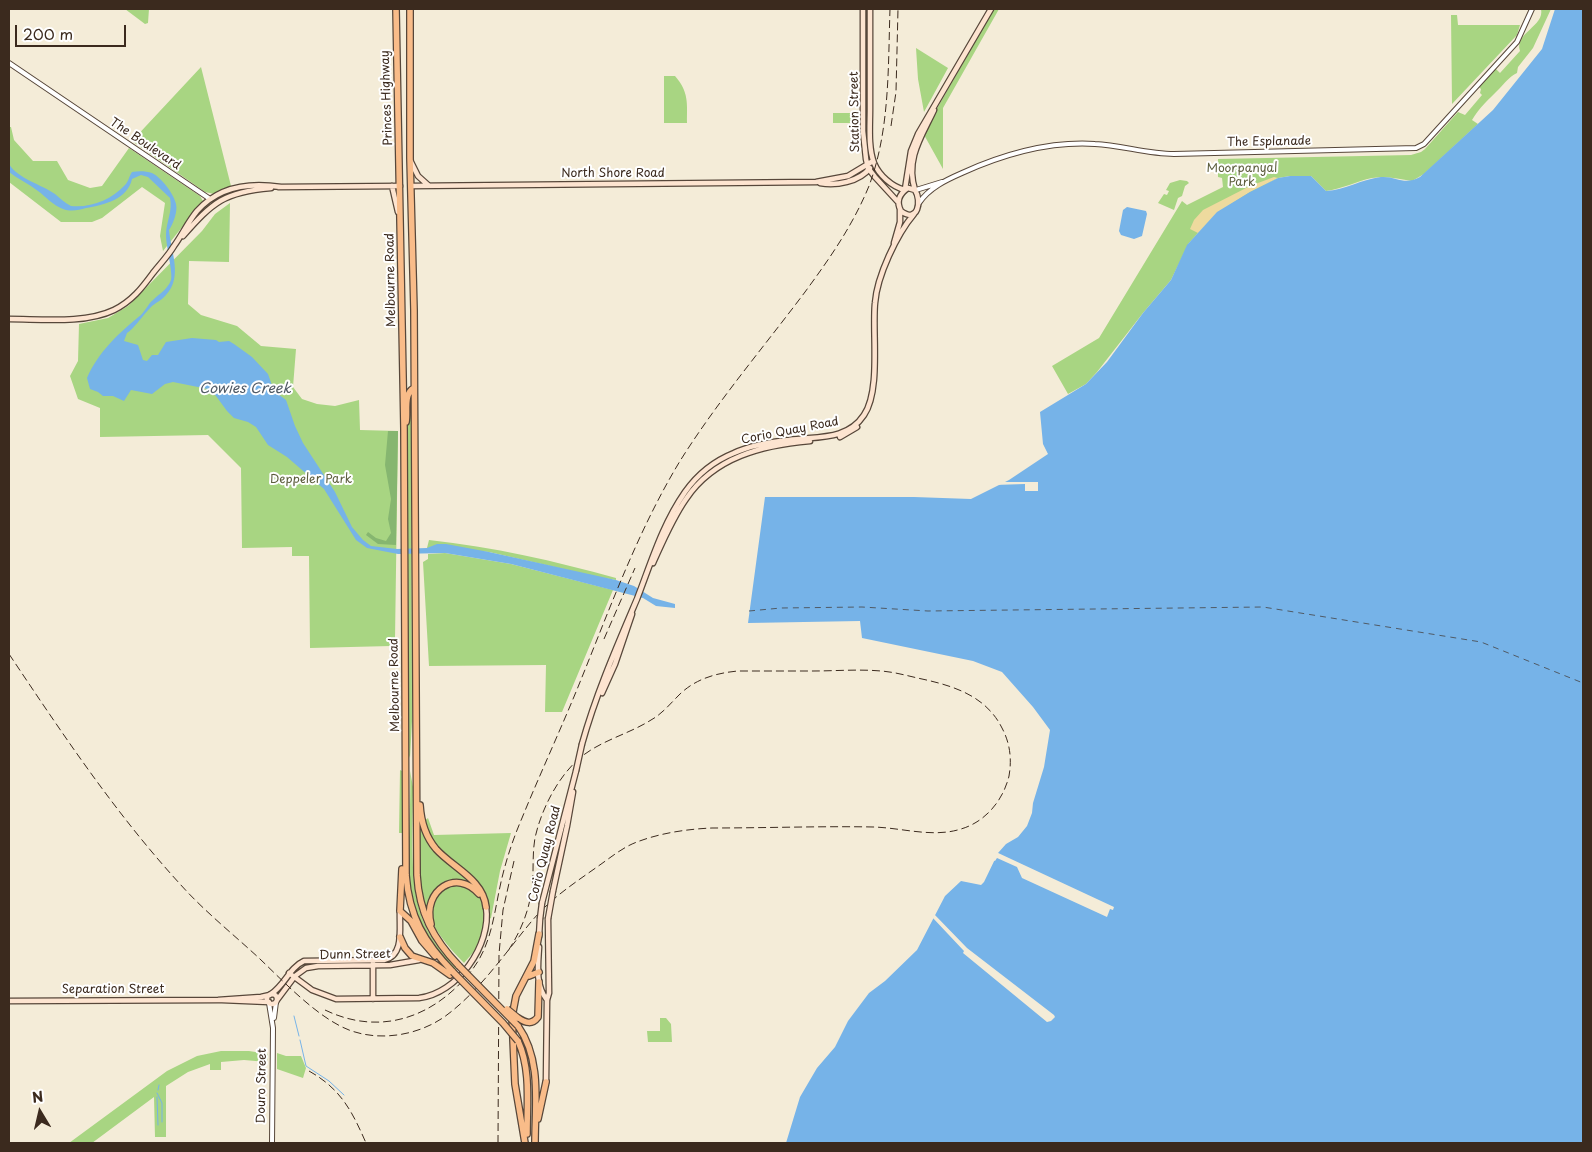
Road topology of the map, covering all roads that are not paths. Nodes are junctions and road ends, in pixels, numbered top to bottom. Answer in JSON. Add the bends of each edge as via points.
{"nodes":[{"id":1,"x":396,"y":9,"type":"edge"},
{"id":2,"x":410,"y":9,"type":"edge"},
{"id":3,"x":863,"y":9,"type":"edge"},
{"id":4,"x":870,"y":9,"type":"edge"},
{"id":5,"x":991,"y":9,"type":"edge"},
{"id":6,"x":1532,"y":9,"type":"edge"},
{"id":7,"x":9,"y":63,"type":"edge"},
{"id":8,"x":938,"y":102,"type":"junction"},
{"id":9,"x":410,"y":159,"type":"junction"},
{"id":10,"x":873,"y":161,"type":"junction"},
{"id":11,"x":868,"y":167,"type":"junction"},
{"id":12,"x":946,"y":181,"type":"junction"},
{"id":13,"x":392,"y":186,"type":"junction"},
{"id":14,"x":400,"y":186,"type":"junction"},
{"id":15,"x":411,"y":186,"type":"junction"},
{"id":16,"x":429,"y":186,"type":"junction"},
{"id":17,"x":281,"y":187,"type":"junction"},
{"id":18,"x":905,"y":190,"type":"junction"},
{"id":19,"x":916,"y":190,"type":"junction"},
{"id":20,"x":210,"y":199,"type":"junction"},
{"id":21,"x":898,"y":202,"type":"junction"},
{"id":22,"x":919,"y":203,"type":"junction"},
{"id":23,"x":215,"y":204,"type":"junction"},
{"id":24,"x":900,"y":209,"type":"junction"},
{"id":25,"x":914,"y":214,"type":"junction"},
{"id":26,"x":401,"y":226,"type":"junction"},
{"id":27,"x":174,"y":247,"type":"junction"},
{"id":28,"x":892,"y":251,"type":"junction"},
{"id":29,"x":9,"y":320,"type":"edge"},
{"id":30,"x":414,"y":388,"type":"junction"},
{"id":31,"x":404,"y":429,"type":"junction"},
{"id":32,"x":405,"y":763,"type":"junction"},
{"id":33,"x":416,"y":763,"type":"junction"},
{"id":34,"x":576,"y":771,"type":"junction"},
{"id":35,"x":416,"y":783,"type":"junction"},
{"id":36,"x":406,"y":850,"type":"junction"},
{"id":37,"x":486,"y":907,"type":"junction"},
{"id":38,"x":400,"y":911,"type":"junction"},
{"id":39,"x":539,"y":934,"type":"junction"},
{"id":40,"x":400,"y":937,"type":"junction"},
{"id":41,"x":438,"y":941,"type":"junction"},
{"id":42,"x":373,"y":960,"type":"junction"},
{"id":43,"x":420,"y":960,"type":"junction"},
{"id":44,"x":303,"y":962,"type":"junction"},
{"id":45,"x":446,"y":965,"type":"junction"},
{"id":46,"x":373,"y":966,"type":"junction"},
{"id":47,"x":306,"y":968,"type":"junction"},
{"id":48,"x":539,"y":972,"type":"junction"},
{"id":49,"x":549,"y":972,"type":"junction"},
{"id":50,"x":289,"y":973,"type":"junction"},
{"id":51,"x":451,"y":973,"type":"junction"},
{"id":52,"x":293,"y":978,"type":"junction"},
{"id":53,"x":526,"y":980,"type":"junction"},
{"id":54,"x":539,"y":982,"type":"junction"},
{"id":55,"x":270,"y":994,"type":"junction"},
{"id":56,"x":489,"y":995,"type":"junction"},
{"id":57,"x":373,"y":999,"type":"junction"},
{"id":58,"x":218,"y":1000,"type":"junction"},
{"id":59,"x":547,"y":1000,"type":"junction"},
{"id":60,"x":9,"y":1001,"type":"edge"},
{"id":61,"x":277,"y":1001,"type":"junction"},
{"id":62,"x":269,"y":1002,"type":"junction"},
{"id":63,"x":273,"y":1028,"type":"junction"},
{"id":64,"x":546,"y":1082,"type":"joint"},
{"id":65,"x":535,"y":1130,"type":"junction"},
{"id":66,"x":272,"y":1143,"type":"edge"},
{"id":67,"x":526,"y":1143,"type":"edge"},
{"id":68,"x":535,"y":1143,"type":"edge"}],
"edges":[{"from":1,"to":14,"type":"highway","name":"Princes Highway"},
{"from":2,"to":9,"type":"highway","name":"Princes Highway"},
{"from":3,"to":11,"type":"main road","name":"Station Street","via":[[864,132]]},
{"from":4,"to":10,"type":"main road","name":"Station Street"},
{"from":5,"to":8,"type":"main road"},
{"from":6,"to":12,"type":"street","name":"The Esplanade","via":[[1518,42],[1424,144],[1416,148],[1174,154],[1107,144],[1065,144],[999,158]]},
{"from":7,"to":20,"type":"street","name":"The Boulevard"},
{"from":8,"to":18,"type":"main road","via":[[914,142]]},
{"from":8,"to":19,"type":"main road","via":[[914,154],[912,173]]},
{"from":9,"to":15,"type":"highway","name":"Princes Highway"},
{"from":9,"to":16,"type":"main road","via":[[418,176]]},
{"from":10,"to":11,"type":"main road"},
{"from":10,"to":18,"type":"main road","name":"Station Street","via":[[891,184]]},
{"from":11,"to":16,"type":"main road","name":"North Shore Road","via":[[864,174],[833,184]]},
{"from":11,"to":21,"type":"main road","name":"Station Street"},
{"from":12,"to":19,"type":"street","name":"The Esplanade"},
{"from":12,"to":22,"type":"street","name":"The Esplanade","via":[[927,193]]},
{"from":13,"to":14,"type":"main road"},
{"from":13,"to":17,"type":"main road"},
{"from":13,"to":26,"type":"main road"},
{"from":14,"to":15,"type":"highway"},
{"from":14,"to":26,"type":"highway","name":"Melbourne Road"},
{"from":15,"to":16,"type":"main road","name":"North Shore Road"},
{"from":15,"to":30,"type":"highway","name":"Melbourne Road"},
{"from":17,"to":20,"type":"main road","via":[[240,186]]},
{"from":17,"to":23,"type":"main road","via":[[242,191]]},
{"from":18,"to":19,"type":"main road"},
{"from":18,"to":21,"type":"main road"},
{"from":19,"to":22,"type":"main road"},
{"from":20,"to":23,"type":"main road"},
{"from":20,"to":27,"type":"main road","via":[[193,216]]},
{"from":21,"to":24,"type":"main road"},
{"from":22,"to":25,"type":"main road"},
{"from":23,"to":27,"type":"main road","via":[[202,214]]},
{"from":24,"to":25,"type":"main road"},
{"from":24,"to":28,"type":"main road","name":"Corio Quay Road"},
{"from":25,"to":28,"type":"main road","name":"Corio Quay Road"},
{"from":26,"to":31,"type":"highway","name":"Melbourne Road"},
{"from":27,"to":29,"type":"main road","via":[[134,297],[122,306],[81,318]]},
{"from":28,"to":34,"type":"main road","name":"Corio Quay Road","bridge":true,"via":[[875,300],[876,384],[867,416],[852,431],[832,439],[748,452],[717,464],[692,483],[662,533],[592,709]]},
{"from":30,"to":31,"type":"highway","via":[[408,394]]},
{"from":30,"to":33,"type":"highway","name":"Melbourne Road"},
{"from":31,"to":32,"type":"highway","name":"Melbourne Road"},
{"from":32,"to":33,"type":"highway"},
{"from":32,"to":36,"type":"highway","name":"Melbourne Road"},
{"from":33,"to":35,"type":"highway","name":"Melbourne Road"},
{"from":34,"to":39,"type":"main road","name":"Corio Quay Road","bridge":true,"via":[[542,903]]},
{"from":34,"to":49,"type":"main road","name":"Corio Quay Road","bridge":true,"via":[[548,919]]},
{"from":35,"to":37,"type":"highway","via":[[421,819],[428,836],[436,849],[477,885]]},
{"from":35,"to":41,"type":"highway","name":"Melbourne Road","via":[[418,889],[423,911]]},
{"from":36,"to":38,"type":"highway"},
{"from":36,"to":45,"type":"highway","name":"Melbourne Road","via":[[407,883],[414,916],[425,938]]},
{"from":37,"to":41,"type":"highway","via":[[479,894],[468,885],[455,883],[439,889],[429,909]]},
{"from":37,"to":57,"type":"main road","via":[[486,928],[476,955],[447,987],[423,998]]},
{"from":38,"to":40,"type":"main road"},
{"from":38,"to":45,"type":"highway","via":[[411,921],[428,950]]},
{"from":39,"to":48,"type":"main road","name":"Corio Quay Road"},
{"from":39,"to":53,"type":"highway","via":[[534,961]]},
{"from":40,"to":42,"type":"main road","name":"Dunn Street","via":[[393,956]]},
{"from":40,"to":43,"type":"highway","via":[[408,952]]},
{"from":41,"to":56,"type":"highway","name":"Melbourne Road","bridge":true},
{"from":42,"to":44,"type":"main road","name":"Dunn Street"},
{"from":42,"to":46,"type":"main road"},
{"from":43,"to":46,"type":"main road","name":"Dunn Street"},
{"from":43,"to":51,"type":"highway"},
{"from":44,"to":47,"type":"main road"},
{"from":44,"to":50,"type":"main road","name":"Dunn Street"},
{"from":45,"to":51,"type":"highway","name":"Melbourne Road"},
{"from":46,"to":47,"type":"main road","name":"Dunn Street"},
{"from":46,"to":57,"type":"main road"},
{"from":47,"to":52,"type":"main road","name":"Dunn Street"},
{"from":48,"to":49,"type":"main road"},
{"from":48,"to":53,"type":"highway","via":[[532,973]]},
{"from":48,"to":54,"type":"main road","name":"Corio Quay Road"},
{"from":49,"to":59,"type":"main road","name":"Corio Quay Road"},
{"from":50,"to":52,"type":"main road"},
{"from":50,"to":55,"type":"main road"},
{"from":51,"to":67,"type":"highway","bridge":true,"via":[[504,1022],[518,1041],[526,1068]]},
{"from":52,"to":57,"type":"main road","via":[[336,999]]},
{"from":52,"to":61,"type":"main road"},
{"from":53,"to":67,"type":"highway","via":[[514,1001],[512,1017],[515,1084]]},
{"from":54,"to":56,"type":"highway","bridge":true,"via":[[538,1017],[534,1022],[518,1018]]},
{"from":54,"to":59,"type":"main road","name":"Corio Quay Road"},
{"from":55,"to":58,"type":"main road","name":"Separation Street"},
{"from":55,"to":61,"type":"main road","via":[[276,996]]},
{"from":55,"to":62,"type":"main road"},
{"from":56,"to":65,"type":"highway","name":"Melbourne Road","bridge":true,"via":[[518,1026],[527,1041],[534,1063]]},
{"from":58,"to":60,"type":"main road","name":"Separation Street"},
{"from":58,"to":62,"type":"main road","name":"Separation Street"},
{"from":59,"to":64,"type":"main road","name":"Corio Quay Road"},
{"from":61,"to":62,"type":"main road","name":"Separation Street"},
{"from":61,"to":63,"type":"street","name":"Douro Street"},
{"from":62,"to":63,"type":"street","name":"Douro Street"},
{"from":63,"to":66,"type":"street","name":"Douro Street"},
{"from":64,"to":65,"type":"highway"},
{"from":65,"to":68,"type":"highway","name":"Melbourne Road"}]}
